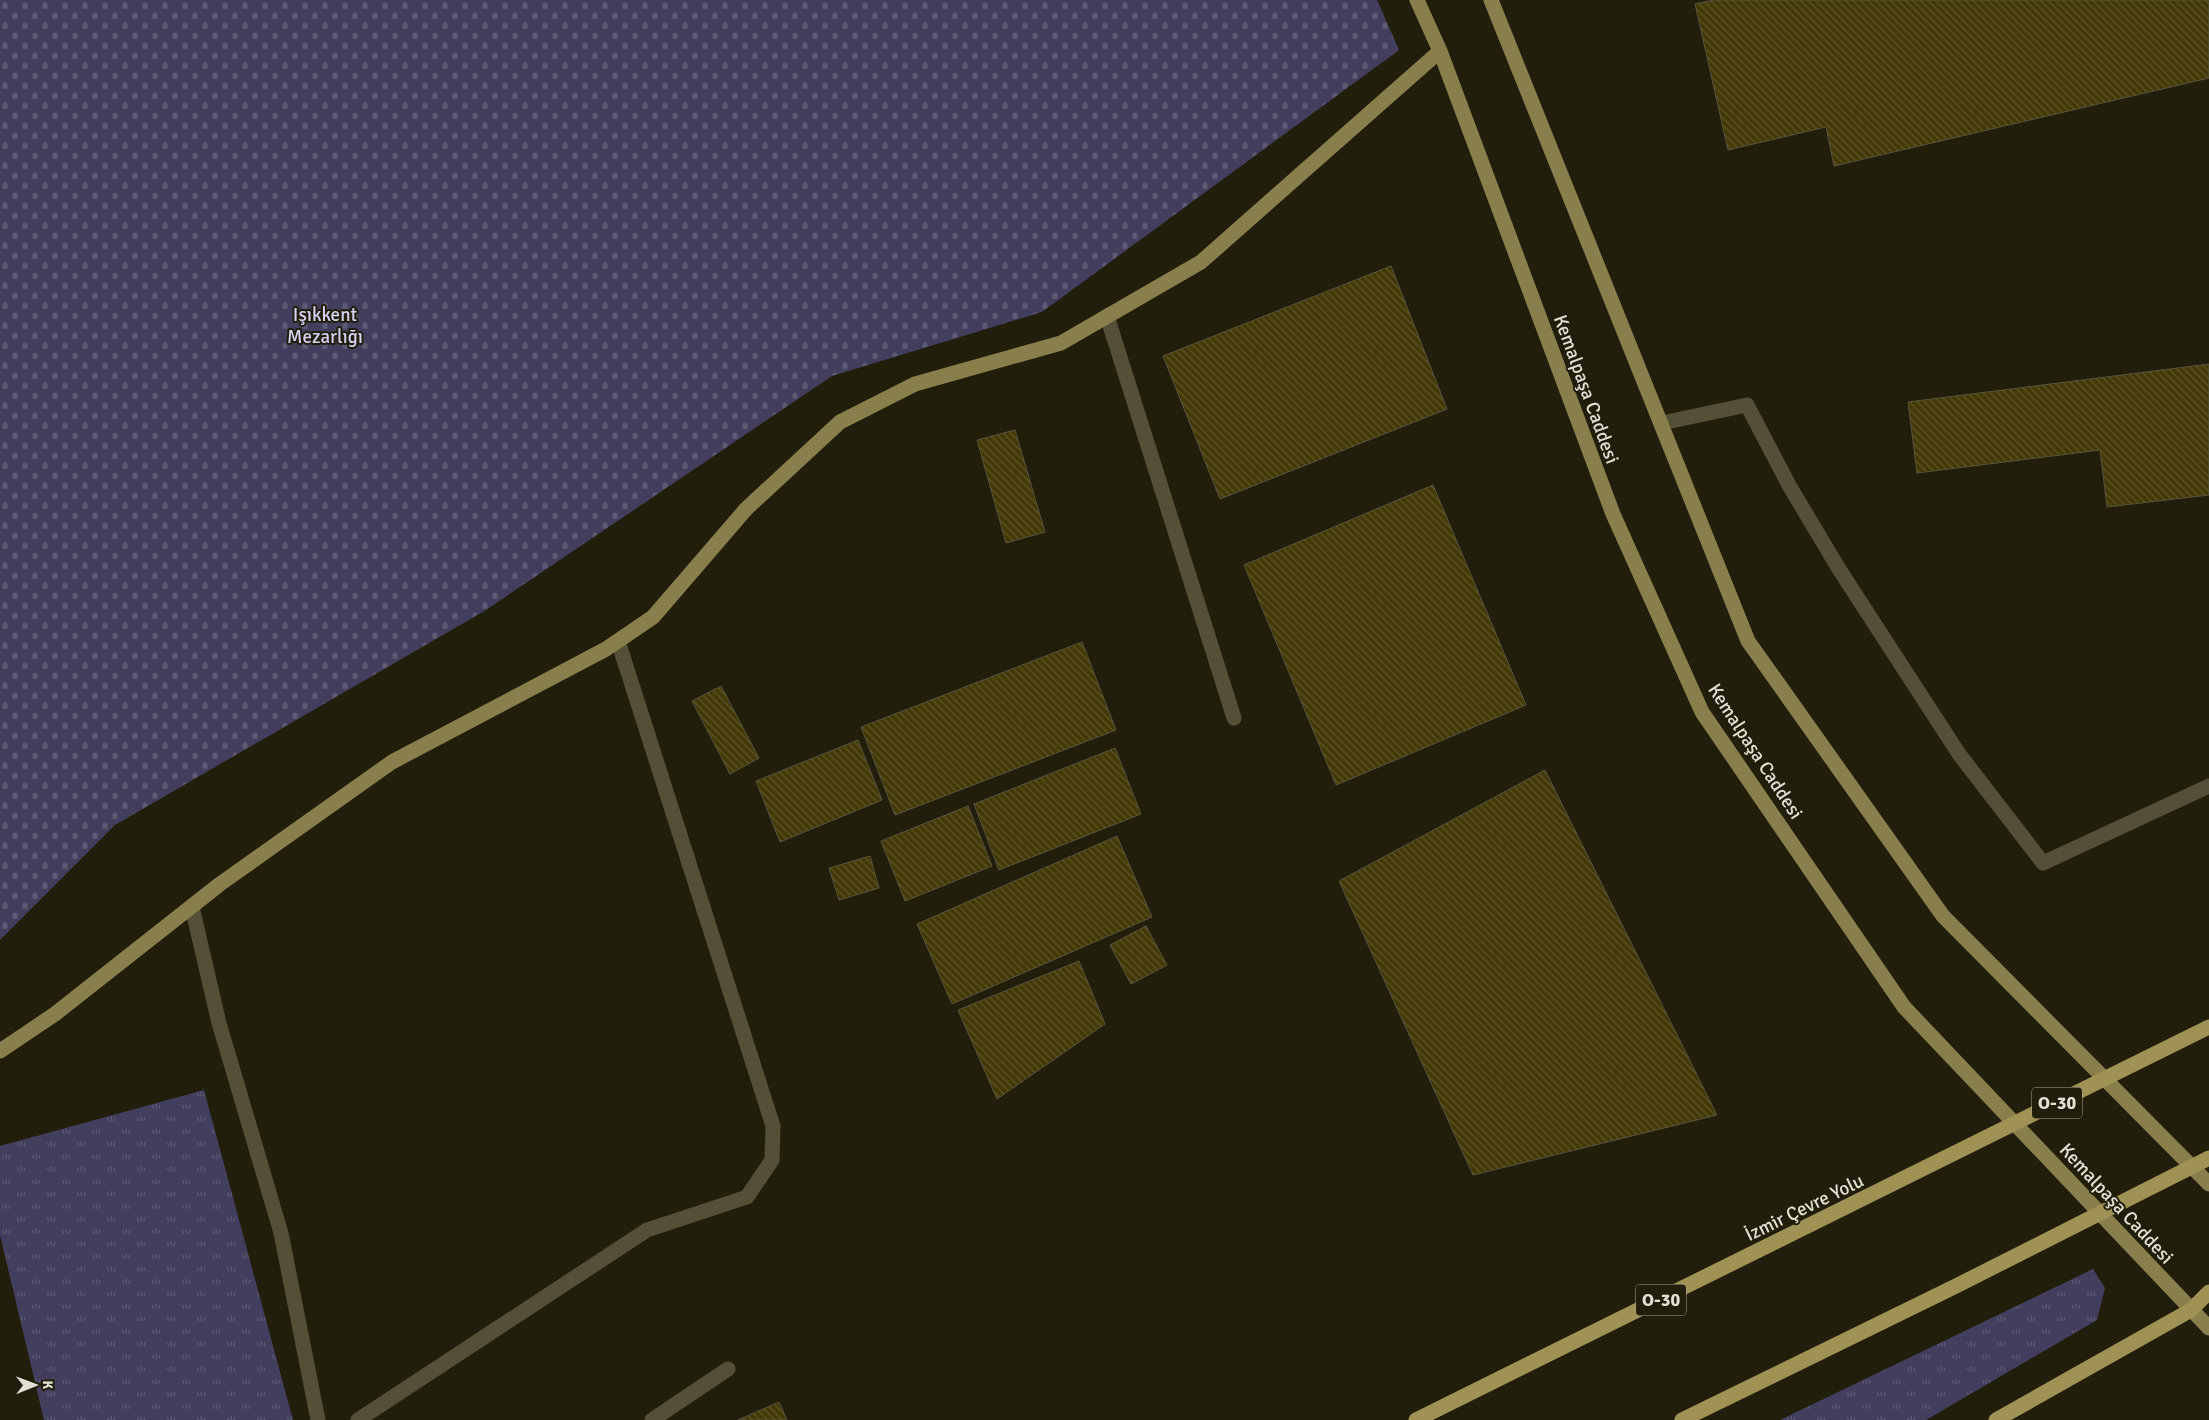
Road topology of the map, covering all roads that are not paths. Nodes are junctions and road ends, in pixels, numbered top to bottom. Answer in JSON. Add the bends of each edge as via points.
{"nodes":[{"id":1,"x":1417,"y":0,"type":"edge"},
{"id":2,"x":1491,"y":0,"type":"edge"},
{"id":3,"x":1440,"y":52,"type":"junction"},
{"id":4,"x":1107,"y":316,"type":"junction"},
{"id":5,"x":1662,"y":423,"type":"junction"},
{"id":6,"x":618,"y":640,"type":"junction"},
{"id":7,"x":1234,"y":718,"type":"dead end"},
{"id":8,"x":2209,"y":786,"type":"edge"},
{"id":9,"x":192,"y":907,"type":"junction"},
{"id":10,"x":2209,"y":1027,"type":"edge"},
{"id":11,"x":0,"y":1051,"type":"edge"},
{"id":12,"x":2209,"y":1158,"type":"edge"},
{"id":13,"x":2209,"y":1184,"type":"edge"},
{"id":14,"x":2209,"y":1292,"type":"edge"},
{"id":15,"x":2191,"y":1310,"type":"junction"},
{"id":16,"x":2209,"y":1328,"type":"edge"},
{"id":17,"x":728,"y":1369,"type":"dead end"},
{"id":18,"x":318,"y":1420,"type":"edge"},
{"id":19,"x":358,"y":1420,"type":"edge"},
{"id":20,"x":652,"y":1420,"type":"edge"},
{"id":21,"x":1416,"y":1420,"type":"edge"},
{"id":22,"x":1682,"y":1420,"type":"edge"},
{"id":23,"x":1996,"y":1420,"type":"edge"}],
"edges":[{"from":1,"to":3,"type":"main road","name":"Kemalpaşa Caddesi"},
{"from":2,"to":5,"type":"main road"},
{"from":3,"to":4,"type":"main road","via":[[1202,262]]},
{"from":3,"to":15,"type":"main road","name":"Kemalpaşa Caddesi","via":[[1613,514],[1702,712],[1904,1007]]},
{"from":4,"to":6,"type":"main road","via":[[1061,343],[915,384],[840,422],[746,509],[653,618]]},
{"from":4,"to":7,"type":"street"},
{"from":5,"to":8,"type":"street","via":[[1747,405],[1790,487],[1870,617],[1959,754],[2043,863]]},
{"from":5,"to":13,"type":"main road","via":[[1748,641],[1943,916]]},
{"from":6,"to":9,"type":"main road","via":[[392,762]]},
{"from":6,"to":19,"type":"street","via":[[773,1126],[772,1160],[747,1197],[647,1230]]},
{"from":9,"to":11,"type":"main road","via":[[55,1014]]},
{"from":9,"to":18,"type":"street","via":[[219,1023],[281,1233]]},
{"from":10,"to":21,"type":"highway","name":"İzmir Çevre Yolu","number":"O-30"},
{"from":12,"to":22,"type":"highway"},
{"from":14,"to":15,"type":"highway"},
{"from":15,"to":16,"type":"main road","name":"Kemalpaşa Caddesi"},
{"from":15,"to":23,"type":"highway"},
{"from":17,"to":20,"type":"street"}]}
